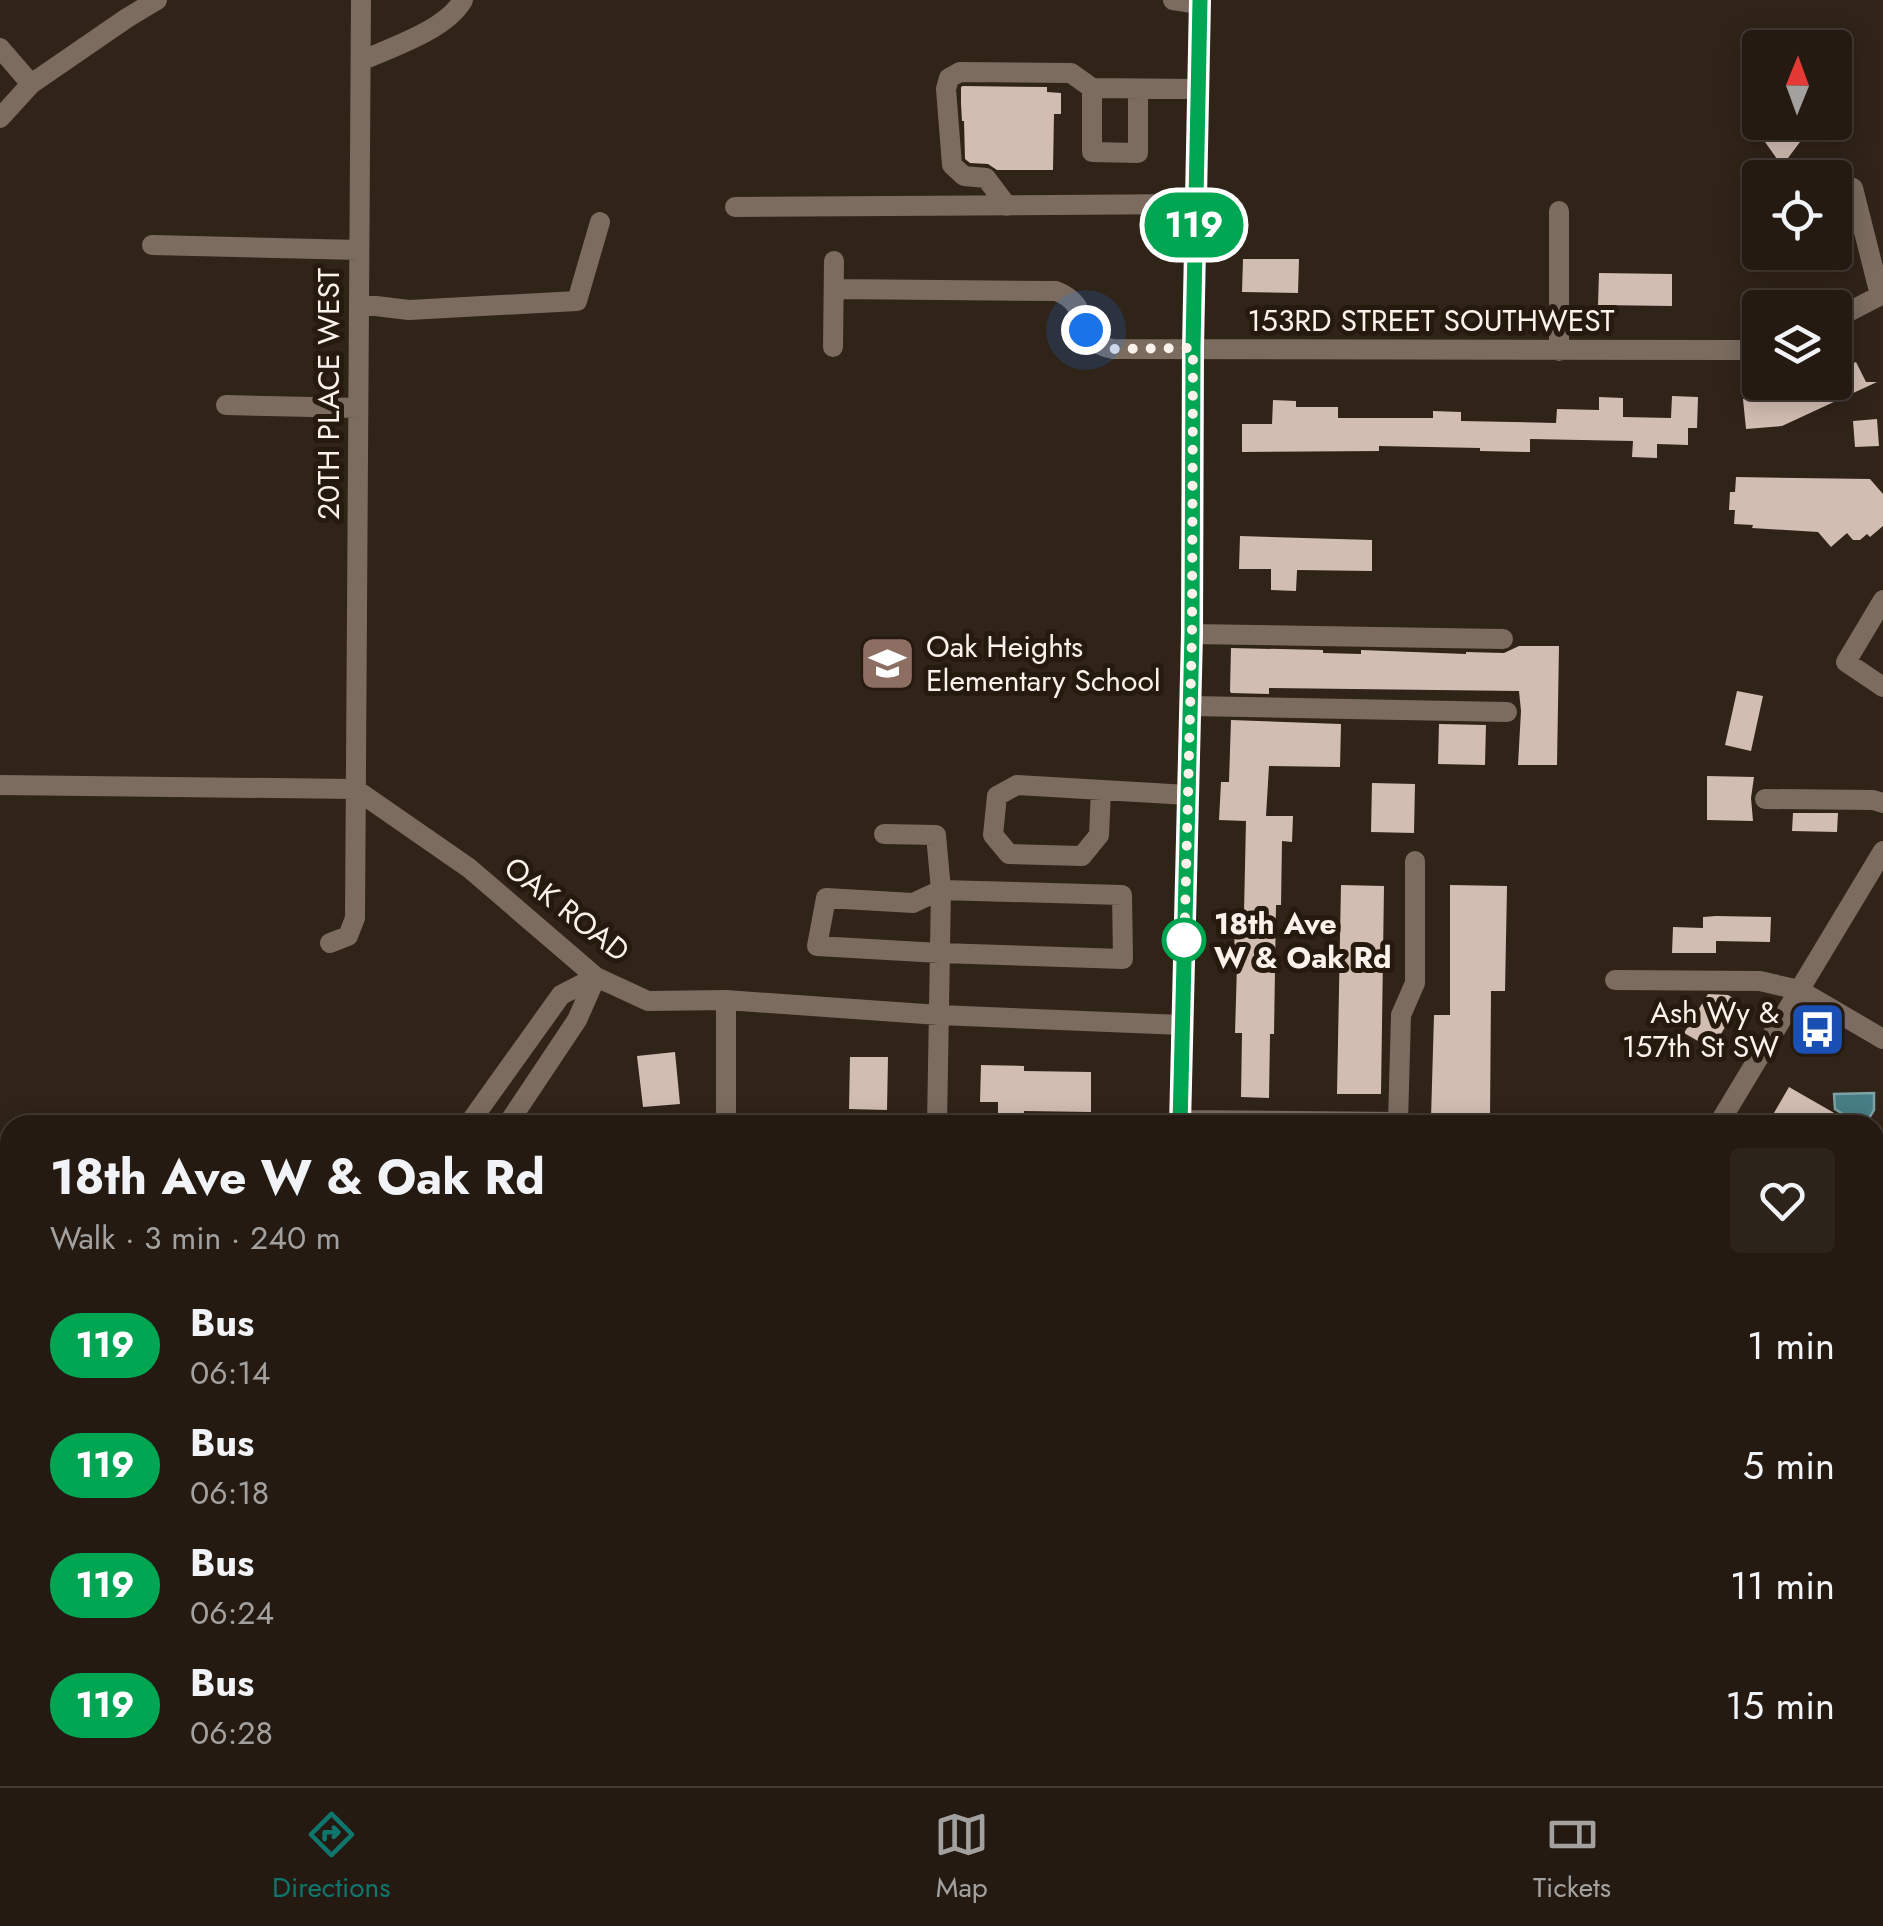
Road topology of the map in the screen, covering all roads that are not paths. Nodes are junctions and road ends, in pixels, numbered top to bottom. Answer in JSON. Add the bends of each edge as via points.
{"nodes":[{"id":1,"x":157,"y":0,"type":"edge"},
{"id":2,"x":361,"y":0,"type":"edge"},
{"id":3,"x":463,"y":0,"type":"edge"},
{"id":4,"x":1173,"y":0,"type":"edge"},
{"id":5,"x":1200,"y":2,"type":"edge"},
{"id":6,"x":0,"y":48,"type":"edge"},
{"id":7,"x":361,"y":61,"type":"junction"},
{"id":8,"x":31,"y":84,"type":"junction"},
{"id":9,"x":1092,"y":88,"type":"junction"},
{"id":10,"x":1138,"y":89,"type":"junction"},
{"id":11,"x":1198,"y":89,"type":"junction"},
{"id":12,"x":0,"y":118,"type":"edge"},
{"id":13,"x":1852,"y":188,"type":"dead end"},
{"id":14,"x":1195,"y":204,"type":"junction"},
{"id":15,"x":1006,"y":206,"type":"junction"},
{"id":16,"x":735,"y":207,"type":"dead end"},
{"id":17,"x":1559,"y":212,"type":"dead end"},
{"id":18,"x":600,"y":222,"type":"dead end"},
{"id":19,"x":152,"y":245,"type":"dead end"},
{"id":20,"x":359,"y":250,"type":"junction"},
{"id":21,"x":834,"y":261,"type":"dead end"},
{"id":22,"x":834,"y":289,"type":"junction"},
{"id":23,"x":1882,"y":295,"type":"edge"},
{"id":24,"x":359,"y":304,"type":"junction"},
{"id":25,"x":1852,"y":310,"type":"edge"},
{"id":26,"x":833,"y":347,"type":"dead end"},
{"id":27,"x":1193,"y":348,"type":"junction"},
{"id":28,"x":1742,"y":350,"type":"edge"},
{"id":29,"x":1559,"y":351,"type":"junction"},
{"id":30,"x":226,"y":405,"type":"dead end"},
{"id":31,"x":358,"y":408,"type":"junction"},
{"id":32,"x":1883,"y":600,"type":"edge"},
{"id":33,"x":1192,"y":634,"type":"junction"},
{"id":34,"x":1503,"y":639,"type":"dead end"},
{"id":35,"x":1883,"y":687,"type":"edge"},
{"id":36,"x":1191,"y":706,"type":"junction"},
{"id":37,"x":1507,"y":712,"type":"dead end"},
{"id":38,"x":0,"y":785,"type":"edge"},
{"id":39,"x":355,"y":789,"type":"junction"},
{"id":40,"x":1101,"y":790,"type":"junction"},
{"id":41,"x":1188,"y":796,"type":"junction"},
{"id":42,"x":1765,"y":799,"type":"dead end"},
{"id":43,"x":1883,"y":803,"type":"edge"},
{"id":44,"x":884,"y":834,"type":"dead end"},
{"id":45,"x":1883,"y":851,"type":"edge"},
{"id":46,"x":1055,"y":856,"type":"junction"},
{"id":47,"x":1415,"y":861,"type":"dead end"},
{"id":48,"x":941,"y":890,"type":"junction"},
{"id":49,"x":1053,"y":893,"type":"junction"},
{"id":50,"x":330,"y":943,"type":"dead end"},
{"id":51,"x":940,"y":953,"type":"junction"},
{"id":52,"x":596,"y":977,"type":"junction"},
{"id":53,"x":1615,"y":980,"type":"dead end"},
{"id":54,"x":1800,"y":990,"type":"junction"},
{"id":55,"x":726,"y":1000,"type":"junction"},
{"id":56,"x":939,"y":1015,"type":"junction"},
{"id":57,"x":1182,"y":1024,"type":"junction"},
{"id":58,"x":1883,"y":1039,"type":"edge"},
{"id":59,"x":475,"y":1115,"type":"edge"},
{"id":60,"x":513,"y":1115,"type":"edge"},
{"id":61,"x":726,"y":1115,"type":"edge"},
{"id":62,"x":937,"y":1115,"type":"edge"},
{"id":63,"x":1180,"y":1115,"type":"edge"},
{"id":64,"x":1398,"y":1115,"type":"edge"},
{"id":65,"x":1724,"y":1115,"type":"edge"}],
"edges":[{"from":1,"to":8,"type":"street"},
{"from":2,"to":7,"type":"street","name":"20TH PLACE WEST"},
{"from":3,"to":7,"type":"street","via":[[452,16]]},
{"from":4,"to":5,"type":"street"},
{"from":5,"to":11,"type":"street"},
{"from":6,"to":8,"type":"street"},
{"from":7,"to":20,"type":"street","name":"20TH PLACE WEST"},
{"from":8,"to":12,"type":"street"},
{"from":9,"to":10,"type":"street"},
{"from":9,"to":10,"type":"street","via":[[1092,152],[1122,153],[1138,153]]},
{"from":9,"to":15,"type":"street","via":[[1071,72],[960,72],[949,78],[952,165],[964,176],[986,178]]},
{"from":10,"to":11,"type":"street"},
{"from":11,"to":14,"type":"street"},
{"from":13,"to":23,"type":"street"},
{"from":14,"to":15,"type":"street"},
{"from":14,"to":27,"type":"street"},
{"from":15,"to":16,"type":"street"},
{"from":17,"to":29,"type":"street"},
{"from":18,"to":24,"type":"street","via":[[577,301],[409,310]]},
{"from":19,"to":20,"type":"street"},
{"from":20,"to":24,"type":"street","name":"20TH PLACE WEST"},
{"from":21,"to":22,"type":"street"},
{"from":22,"to":26,"type":"street"},
{"from":22,"to":27,"type":"street","name":"153RD STREET SOUTHWEST","via":[[1056,291],[1076,302],[1091,340],[1100,346]]},
{"from":23,"to":25,"type":"street"},
{"from":24,"to":31,"type":"street","name":"20TH PLACE WEST"},
{"from":27,"to":29,"type":"street","name":"153RD STREET SOUTHWEST"},
{"from":27,"to":33,"type":"street"},
{"from":28,"to":29,"type":"street","name":"153RD STREET SOUTHWEST"},
{"from":30,"to":31,"type":"street"},
{"from":31,"to":39,"type":"street","name":"20TH PLACE WEST"},
{"from":32,"to":35,"type":"street","via":[[1846,662]]},
{"from":33,"to":34,"type":"street"},
{"from":33,"to":36,"type":"street"},
{"from":36,"to":37,"type":"street"},
{"from":36,"to":41,"type":"street"},
{"from":38,"to":39,"type":"street"},
{"from":39,"to":50,"type":"street","name":"20TH PLACE WEST","via":[[355,918],[348,936]]},
{"from":39,"to":52,"type":"street","name":"OAK ROAD","via":[[469,868]]},
{"from":40,"to":41,"type":"street"},
{"from":40,"to":46,"type":"street","via":[[1099,835],[1082,856]]},
{"from":40,"to":46,"type":"street","via":[[1017,785],[998,796],[992,835],[1009,854]]},
{"from":41,"to":57,"type":"street"},
{"from":42,"to":43,"type":"street"},
{"from":44,"to":48,"type":"street","via":[[936,835]]},
{"from":45,"to":54,"type":"street"},
{"from":46,"to":49,"type":"street"},
{"from":47,"to":64,"type":"street","via":[[1415,983],[1401,1015]]},
{"from":48,"to":49,"type":"street"},
{"from":48,"to":51,"type":"street"},
{"from":48,"to":51,"type":"street","via":[[913,903],[826,898],[817,946]]},
{"from":49,"to":51,"type":"street","via":[[1122,895],[1123,959]]},
{"from":51,"to":56,"type":"street"},
{"from":52,"to":55,"type":"street","name":"OAK ROAD","via":[[648,1002]]},
{"from":52,"to":59,"type":"street","via":[[561,995]]},
{"from":52,"to":60,"type":"street","via":[[577,1020]]},
{"from":53,"to":54,"type":"street","via":[[1760,981]]},
{"from":54,"to":58,"type":"street"},
{"from":54,"to":65,"type":"street"},
{"from":55,"to":56,"type":"street","name":"OAK ROAD"},
{"from":55,"to":61,"type":"street"},
{"from":56,"to":57,"type":"street","name":"OAK ROAD"},
{"from":56,"to":62,"type":"street"},
{"from":57,"to":63,"type":"street"}]}
